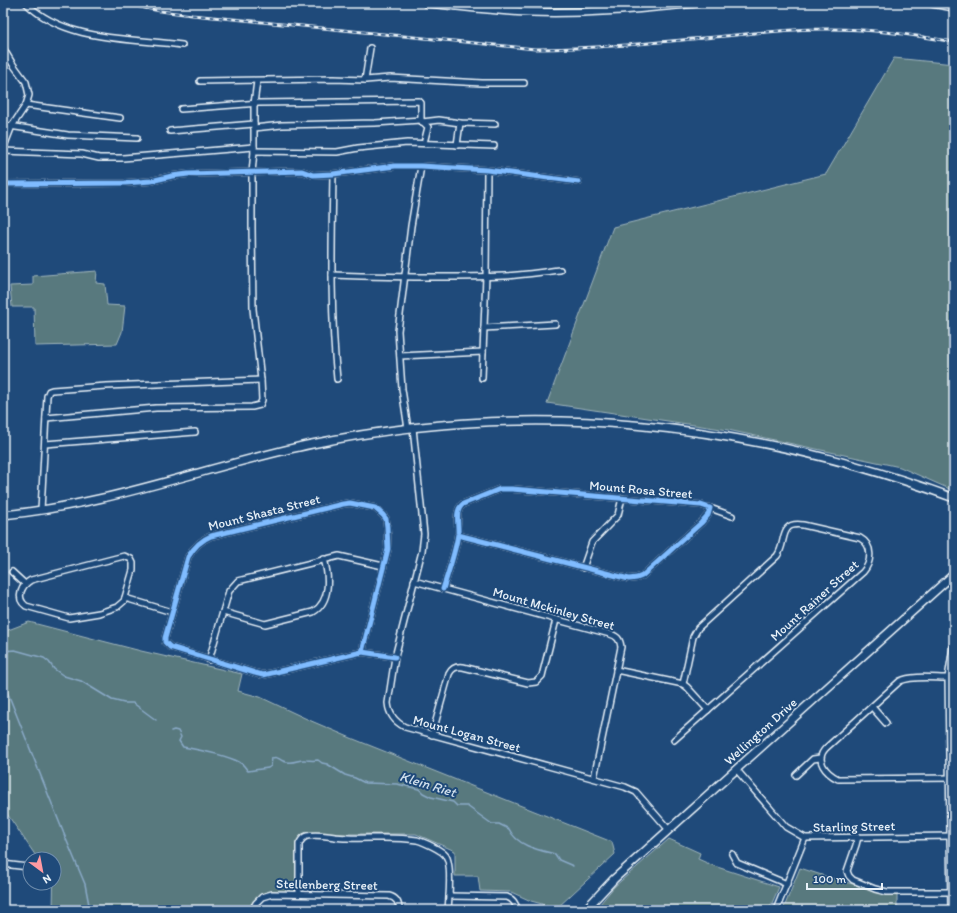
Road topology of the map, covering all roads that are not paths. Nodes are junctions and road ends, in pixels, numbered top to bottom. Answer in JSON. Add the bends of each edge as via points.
{"nodes":[{"id":1,"x":26,"y":3,"type":"edge"},
{"id":2,"x":426,"y":3,"type":"edge"},
{"id":3,"x":696,"y":3,"type":"edge"},
{"id":4,"x":932,"y":3,"type":"edge"},
{"id":5,"x":479,"y":6,"type":"edge"},
{"id":6,"x":954,"y":7,"type":"edge"},
{"id":7,"x":182,"y":45,"type":"dead end"},
{"id":8,"x":3,"y":48,"type":"edge"},
{"id":9,"x":370,"y":48,"type":"dead end"},
{"id":10,"x":365,"y":80,"type":"junction"},
{"id":11,"x":200,"y":81,"type":"dead end"},
{"id":12,"x":257,"y":81,"type":"junction"},
{"id":13,"x":524,"y":83,"type":"dead end"},
{"id":14,"x":254,"y":104,"type":"junction"},
{"id":15,"x":26,"y":105,"type":"junction"},
{"id":16,"x":181,"y":109,"type":"dead end"},
{"id":17,"x":120,"y":118,"type":"dead end"},
{"id":18,"x":421,"y":121,"type":"junction"},
{"id":19,"x":460,"y":123,"type":"junction"},
{"id":20,"x":495,"y":124,"type":"dead end"},
{"id":21,"x":3,"y":125,"type":"edge"},
{"id":22,"x":12,"y":126,"type":"junction"},
{"id":23,"x":254,"y":126,"type":"junction"},
{"id":24,"x":170,"y":131,"type":"dead end"},
{"id":25,"x":137,"y":138,"type":"dead end"},
{"id":26,"x":424,"y":143,"type":"junction"},
{"id":27,"x":457,"y":145,"type":"junction"},
{"id":28,"x":494,"y":146,"type":"dead end"},
{"id":29,"x":254,"y":149,"type":"junction"},
{"id":30,"x":3,"y":150,"type":"edge"},
{"id":31,"x":421,"y":166,"type":"junction"},
{"id":32,"x":487,"y":170,"type":"junction"},
{"id":33,"x":252,"y":173,"type":"junction"},
{"id":34,"x":333,"y":174,"type":"junction"},
{"id":35,"x":579,"y":182,"type":"dead end"},
{"id":36,"x":3,"y":184,"type":"edge"},
{"id":37,"x":560,"y":270,"type":"dead end"},
{"id":38,"x":332,"y":275,"type":"junction"},
{"id":39,"x":486,"y":276,"type":"junction"},
{"id":40,"x":406,"y":277,"type":"junction"},
{"id":41,"x":556,"y":324,"type":"dead end"},
{"id":42,"x":484,"y":328,"type":"junction"},
{"id":43,"x":483,"y":352,"type":"junction"},
{"id":44,"x":400,"y":356,"type":"junction"},
{"id":45,"x":482,"y":378,"type":"dead end"},
{"id":46,"x":337,"y":379,"type":"dead end"},
{"id":47,"x":261,"y":380,"type":"junction"},
{"id":48,"x":46,"y":418,"type":"junction"},
{"id":49,"x":411,"y":428,"type":"junction"},
{"id":50,"x":195,"y":432,"type":"dead end"},
{"id":51,"x":45,"y":444,"type":"junction"},
{"id":52,"x":622,"y":498,"type":"junction"},
{"id":53,"x":954,"y":498,"type":"edge"},
{"id":54,"x":710,"y":508,"type":"junction"},
{"id":55,"x":41,"y":510,"type":"junction"},
{"id":56,"x":3,"y":515,"type":"edge"},
{"id":57,"x":732,"y":516,"type":"dead end"},
{"id":58,"x":458,"y":535,"type":"junction"},
{"id":59,"x":324,"y":559,"type":"junction"},
{"id":60,"x":384,"y":566,"type":"junction"},
{"id":61,"x":584,"y":568,"type":"junction"},
{"id":62,"x":12,"y":572,"type":"dead end"},
{"id":63,"x":954,"y":574,"type":"edge"},
{"id":64,"x":414,"y":581,"type":"junction"},
{"id":65,"x":25,"y":584,"type":"junction"},
{"id":66,"x":443,"y":589,"type":"junction"},
{"id":67,"x":125,"y":598,"type":"junction"},
{"id":68,"x":172,"y":612,"type":"junction"},
{"id":69,"x":223,"y":612,"type":"junction"},
{"id":70,"x":556,"y":620,"type":"junction"},
{"id":71,"x":954,"y":640,"type":"edge"},
{"id":72,"x":362,"y":652,"type":"junction"},
{"id":73,"x":395,"y":657,"type":"junction"},
{"id":74,"x":209,"y":660,"type":"junction"},
{"id":75,"x":616,"y":670,"type":"junction"},
{"id":76,"x":948,"y":678,"type":"junction"},
{"id":77,"x":683,"y":684,"type":"junction"},
{"id":78,"x":872,"y":707,"type":"junction"},
{"id":79,"x":708,"y":710,"type":"junction"},
{"id":80,"x":886,"y":723,"type":"dead end"},
{"id":81,"x":432,"y":735,"type":"junction"},
{"id":82,"x":674,"y":740,"type":"dead end"},
{"id":83,"x":820,"y":758,"type":"junction"},
{"id":84,"x":736,"y":769,"type":"junction"},
{"id":85,"x":796,"y":775,"type":"dead end"},
{"id":86,"x":594,"y":778,"type":"junction"},
{"id":87,"x":952,"y":778,"type":"edge"},
{"id":88,"x":668,"y":830,"type":"junction"},
{"id":89,"x":952,"y":836,"type":"edge"},
{"id":90,"x":858,"y":837,"type":"junction"},
{"id":91,"x":804,"y":838,"type":"junction"},
{"id":92,"x":732,"y":854,"type":"dead end"},
{"id":93,"x":3,"y":864,"type":"edge"},
{"id":94,"x":22,"y":866,"type":"edge"},
{"id":95,"x":786,"y":884,"type":"junction"},
{"id":96,"x":952,"y":892,"type":"edge"},
{"id":97,"x":299,"y":894,"type":"junction"},
{"id":98,"x":449,"y":896,"type":"junction"},
{"id":99,"x":252,"y":910,"type":"edge"},
{"id":100,"x":399,"y":910,"type":"edge"},
{"id":101,"x":448,"y":910,"type":"edge"},
{"id":102,"x":517,"y":910,"type":"edge"},
{"id":103,"x":585,"y":910,"type":"edge"},
{"id":104,"x":776,"y":910,"type":"edge"},
{"id":105,"x":951,"y":910,"type":"edge"}],
"edges":[{"from":1,"to":7,"type":"street","via":[[35,12],[65,27],[85,33]]},
{"from":2,"to":5,"type":"main road"},
{"from":3,"to":5,"type":"main road","via":[[575,12],[530,12]]},
{"from":4,"to":6,"type":"main road"},
{"from":8,"to":15,"type":"street","via":[[26,82],[29,95]]},
{"from":9,"to":10,"type":"street"},
{"from":10,"to":12,"type":"street"},
{"from":10,"to":13,"type":"street","via":[[390,78]]},
{"from":11,"to":12,"type":"street"},
{"from":12,"to":14,"type":"street"},
{"from":14,"to":16,"type":"street"},
{"from":14,"to":18,"type":"street","via":[[419,101]]},
{"from":14,"to":23,"type":"street"},
{"from":15,"to":17,"type":"street"},
{"from":15,"to":22,"type":"street"},
{"from":18,"to":19,"type":"street"},
{"from":18,"to":23,"type":"street"},
{"from":18,"to":26,"type":"street","via":[[428,127]]},
{"from":19,"to":20,"type":"street"},
{"from":19,"to":27,"type":"street"},
{"from":21,"to":22,"type":"street"},
{"from":22,"to":25,"type":"street","via":[[68,135]]},
{"from":22,"to":30,"type":"street"},
{"from":23,"to":24,"type":"street"},
{"from":23,"to":29,"type":"street"},
{"from":26,"to":27,"type":"street"},
{"from":26,"to":29,"type":"street","via":[[337,152]]},
{"from":27,"to":28,"type":"street"},
{"from":29,"to":30,"type":"street","via":[[123,158]]},
{"from":29,"to":33,"type":"street"},
{"from":31,"to":32,"type":"street"},
{"from":31,"to":34,"type":"street","via":[[395,166]]},
{"from":31,"to":40,"type":"street","name":"Mount Logan Street"},
{"from":32,"to":35,"type":"street"},
{"from":32,"to":39,"type":"street"},
{"from":33,"to":34,"type":"street","via":[[302,171],[313,175]]},
{"from":33,"to":36,"type":"street","via":[[188,174],[125,183]]},
{"from":33,"to":47,"type":"street","via":[[253,309]]},
{"from":34,"to":38,"type":"street"},
{"from":37,"to":39,"type":"street"},
{"from":38,"to":40,"type":"street"},
{"from":38,"to":46,"type":"street"},
{"from":39,"to":40,"type":"street"},
{"from":39,"to":42,"type":"street"},
{"from":40,"to":44,"type":"street","name":"Mount Logan Street","via":[[398,331]]},
{"from":41,"to":42,"type":"street"},
{"from":42,"to":43,"type":"street"},
{"from":43,"to":44,"type":"street"},
{"from":43,"to":45,"type":"street"},
{"from":44,"to":49,"type":"street","name":"Mount Logan Street","via":[[402,390]]},
{"from":47,"to":48,"type":"street","via":[[59,388],[49,391]]},
{"from":47,"to":48,"type":"street","via":[[262,400],[256,407],[156,408]]},
{"from":48,"to":51,"type":"street"},
{"from":49,"to":53,"type":"main road","via":[[548,421],[616,423],[694,431],[773,444],[826,457]]},
{"from":49,"to":55,"type":"main road","via":[[310,444],[90,502]]},
{"from":49,"to":64,"type":"street","name":"Mount Logan Street","via":[[424,534]]},
{"from":50,"to":51,"type":"street"},
{"from":51,"to":55,"type":"street"},
{"from":52,"to":54,"type":"street","name":"Mount Rosa Street"},
{"from":52,"to":58,"type":"street","name":"Mount Rosa Street","via":[[500,490],[460,506],[457,513]]},
{"from":52,"to":61,"type":"street","via":[[618,515],[592,542]]},
{"from":54,"to":57,"type":"street","name":"Mount Rosa Street"},
{"from":54,"to":61,"type":"street","via":[[706,519],[637,578],[629,579]]},
{"from":55,"to":56,"type":"main road"},
{"from":58,"to":61,"type":"street"},
{"from":58,"to":66,"type":"street","name":"Mount Rosa Street"},
{"from":59,"to":60,"type":"street","via":[[339,556]]},
{"from":59,"to":69,"type":"street","via":[[238,581],[229,591]]},
{"from":59,"to":69,"type":"street","via":[[328,582],[322,603],[313,612],[265,624]]},
{"from":60,"to":68,"type":"street","name":"Mount Shasta Street","via":[[388,542],[386,519],[375,508],[343,504],[205,539],[195,546],[188,557]]},
{"from":60,"to":72,"type":"street","name":"Mount Shasta Street"},
{"from":62,"to":65,"type":"street"},
{"from":63,"to":84,"type":"main road","name":"Wellington Drive"},
{"from":64,"to":66,"type":"street","name":"Mount Mckinley Street"},
{"from":64,"to":73,"type":"street","name":"Mount Logan Street"},
{"from":65,"to":67,"type":"street","via":[[20,595],[24,605],[65,618],[111,610]]},
{"from":65,"to":67,"type":"street","via":[[37,577],[126,557],[131,559],[134,566]]},
{"from":66,"to":70,"type":"street","name":"Mount Mckinley Street"},
{"from":67,"to":68,"type":"street"},
{"from":68,"to":74,"type":"street","name":"Mount Shasta Street","via":[[165,638],[167,644],[175,650]]},
{"from":69,"to":74,"type":"street"},
{"from":70,"to":75,"type":"street","name":"Mount Mckinley Street","via":[[617,638],[621,647]]},
{"from":70,"to":81,"type":"street","via":[[542,676],[536,682],[528,684],[459,666],[452,669]]},
{"from":71,"to":76,"type":"street"},
{"from":72,"to":73,"type":"street","name":"Mount Shasta Street"},
{"from":72,"to":74,"type":"street","name":"Mount Shasta Street","via":[[263,675]]},
{"from":73,"to":81,"type":"street","name":"Mount Logan Street","via":[[388,710],[394,720],[405,727]]},
{"from":75,"to":77,"type":"street"},
{"from":75,"to":86,"type":"street","name":"Mount Mckinley Street"},
{"from":76,"to":78,"type":"street","via":[[905,679]]},
{"from":76,"to":87,"type":"street"},
{"from":77,"to":79,"type":"street"},
{"from":77,"to":79,"type":"street","name":"Mount Rainer Street","via":[[693,637],[698,628],[777,556],[786,530],[790,526],[803,524],[860,538],[866,543],[870,556],[863,572]]},
{"from":78,"to":80,"type":"street"},
{"from":78,"to":83,"type":"street","via":[[826,748]]},
{"from":79,"to":82,"type":"street","name":"Mount Rainer Street"},
{"from":81,"to":86,"type":"street","name":"Mount Logan Street"},
{"from":83,"to":85,"type":"street","via":[[813,759]]},
{"from":83,"to":87,"type":"street","via":[[822,764],[838,779]]},
{"from":84,"to":88,"type":"main road","name":"Wellington Drive"},
{"from":84,"to":91,"type":"street","name":"Starling Street","via":[[786,827]]},
{"from":86,"to":88,"type":"street","name":"Mount Logan Street","via":[[636,792]]},
{"from":87,"to":89,"type":"street"},
{"from":88,"to":103,"type":"main road","name":"Wellington Drive","via":[[614,879]]},
{"from":89,"to":90,"type":"street","name":"Starling Street"},
{"from":89,"to":96,"type":"street"},
{"from":90,"to":91,"type":"street","name":"Starling Street"},
{"from":90,"to":96,"type":"street","via":[[848,869],[848,874],[853,880],[875,890],[887,892]]},
{"from":91,"to":95,"type":"street"},
{"from":92,"to":95,"type":"street","via":[[737,863]]},
{"from":93,"to":94,"type":"street"},
{"from":95,"to":104,"type":"street"},
{"from":96,"to":105,"type":"street"},
{"from":97,"to":98,"type":"street","via":[[300,842],[305,836],[315,836],[422,842],[442,852],[447,858]]},
{"from":97,"to":99,"type":"street","name":"Stellenberg Street","via":[[265,896],[257,901]]},
{"from":97,"to":100,"type":"street","name":"Stellenberg Street","via":[[391,897],[396,900]]},
{"from":98,"to":101,"type":"street"},
{"from":98,"to":102,"type":"street","via":[[507,897],[511,898]]}]}
